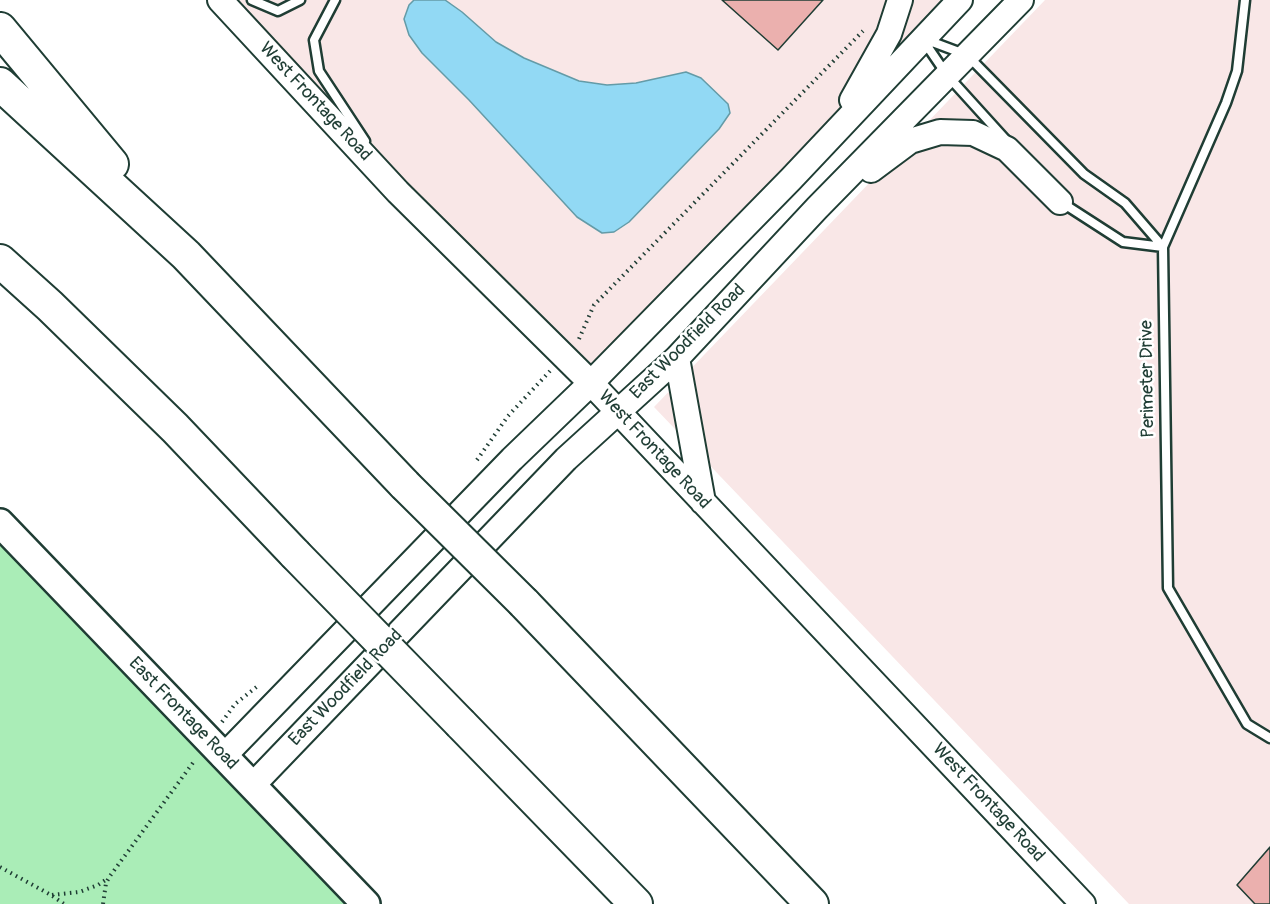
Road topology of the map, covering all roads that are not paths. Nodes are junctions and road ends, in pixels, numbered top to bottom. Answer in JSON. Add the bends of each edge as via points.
{"nodes":[{"id":1,"x":220,"y":0,"type":"edge"},
{"id":2,"x":252,"y":0,"type":"edge"},
{"id":3,"x":300,"y":0,"type":"edge"},
{"id":4,"x":335,"y":0,"type":"edge"},
{"id":5,"x":900,"y":0,"type":"edge"},
{"id":6,"x":960,"y":0,"type":"edge"},
{"id":7,"x":1021,"y":0,"type":"edge"},
{"id":8,"x":1245,"y":0,"type":"edge"},
{"id":9,"x":0,"y":29,"type":"edge"},
{"id":10,"x":922,"y":38,"type":"junction"},
{"id":11,"x":967,"y":55,"type":"junction"},
{"id":12,"x":947,"y":75,"type":"junction"},
{"id":13,"x":0,"y":84,"type":"edge"},
{"id":14,"x":829,"y":138,"type":"junction"},
{"id":15,"x":398,"y":192,"type":"junction"},
{"id":16,"x":1060,"y":202,"type":"junction"},
{"id":17,"x":817,"y":208,"type":"junction"},
{"id":18,"x":1163,"y":247,"type":"junction"},
{"id":19,"x":186,"y":255,"type":"junction"},
{"id":20,"x":0,"y":261,"type":"edge"},
{"id":21,"x":677,"y":358,"type":"junction"},
{"id":22,"x":591,"y":383,"type":"junction"},
{"id":23,"x":617,"y":412,"type":"junction"},
{"id":24,"x":703,"y":502,"type":"junction"},
{"id":25,"x":0,"y":523,"type":"edge"},
{"id":26,"x":1270,"y":738,"type":"edge"},
{"id":27,"x":216,"y":749,"type":"junction"},
{"id":28,"x":252,"y":786,"type":"junction"},
{"id":29,"x":811,"y":902,"type":"edge"},
{"id":30,"x":366,"y":904,"type":"edge"},
{"id":31,"x":636,"y":904,"type":"edge"},
{"id":32,"x":1083,"y":904,"type":"edge"}],
"edges":[{"from":1,"to":15,"type":"street","name":"West Frontage Road"},
{"from":2,"to":3,"type":"lane","via":[[278,11]]},
{"from":4,"to":15,"type":"lane","via":[[314,40],[318,71]]},
{"from":5,"to":14,"type":"street","via":[[889,34]]},
{"from":6,"to":10,"type":"street"},
{"from":7,"to":11,"type":"street","name":"East Woodfield Road"},
{"from":8,"to":18,"type":"lane","name":"Perimeter Drive","via":[[1237,71]]},
{"from":9,"to":19,"type":"highway"},
{"from":10,"to":11,"type":"lane"},
{"from":10,"to":12,"type":"lane"},
{"from":10,"to":14,"type":"street"},
{"from":11,"to":12,"type":"street","name":"East Woodfield Road"},
{"from":11,"to":18,"type":"lane","via":[[1084,174],[1125,203]]},
{"from":12,"to":16,"type":"lane"},
{"from":12,"to":17,"type":"street","name":"East Woodfield Road"},
{"from":13,"to":19,"type":"highway"},
{"from":14,"to":22,"type":"street"},
{"from":15,"to":22,"type":"street","name":"West Frontage Road"},
{"from":16,"to":17,"type":"street","via":[[1007,149],[973,134],[940,132],[910,141]]},
{"from":16,"to":18,"type":"lane","via":[[1123,242]]},
{"from":17,"to":21,"type":"street","name":"East Woodfield Road"},
{"from":18,"to":26,"type":"lane","name":"Perimeter Drive","via":[[1168,588],[1247,724]]},
{"from":19,"to":29,"type":"highway","bridge":true},
{"from":20,"to":31,"type":"highway","bridge":true,"via":[[175,428]]},
{"from":21,"to":23,"type":"street","name":"East Woodfield Road"},
{"from":21,"to":24,"type":"street"},
{"from":22,"to":23,"type":"street","name":"West Frontage Road"},
{"from":22,"to":27,"type":"street"},
{"from":23,"to":24,"type":"street","name":"West Frontage Road"},
{"from":23,"to":28,"type":"street","name":"East Woodfield Road","via":[[566,459]]},
{"from":24,"to":32,"type":"street","name":"West Frontage Road"},
{"from":25,"to":27,"type":"main road","name":"East Frontage Road"},
{"from":27,"to":28,"type":"main road","name":"East Frontage Road"},
{"from":28,"to":30,"type":"main road","name":"East Frontage Road"}]}
